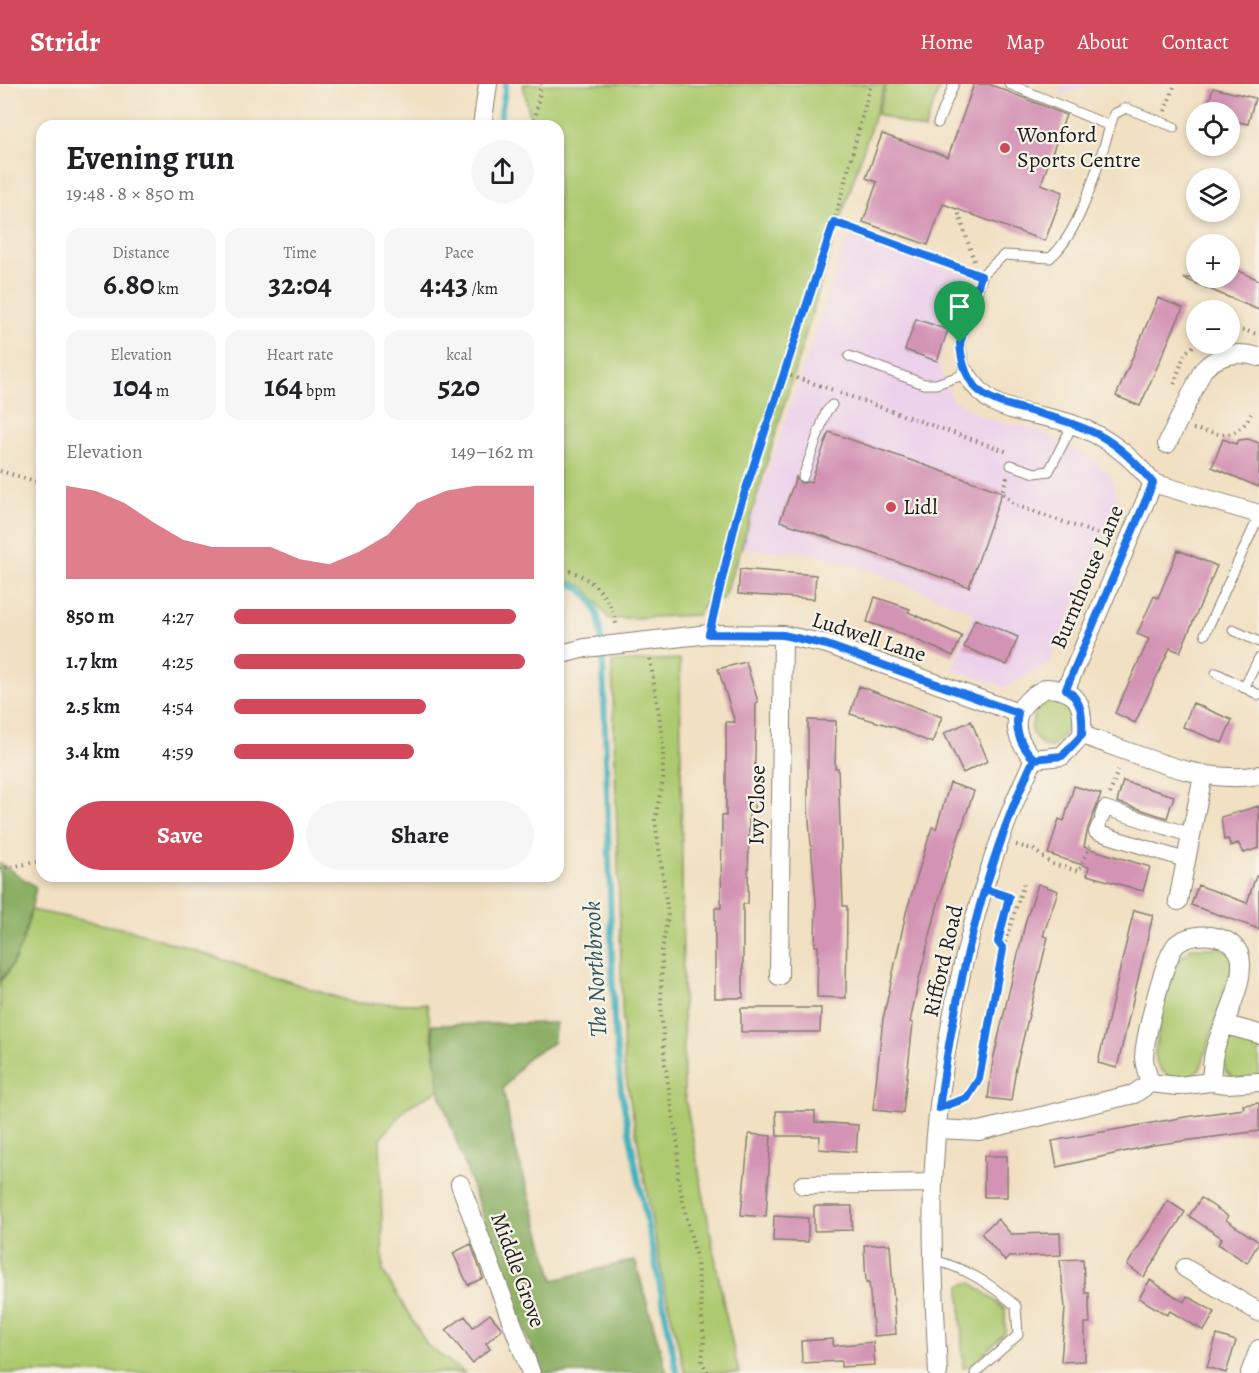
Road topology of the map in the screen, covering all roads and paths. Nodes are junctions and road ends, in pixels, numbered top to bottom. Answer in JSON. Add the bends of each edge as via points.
{"nodes":[{"id":1,"x":488,"y":84,"type":"edge"},
{"id":2,"x":541,"y":84,"type":"edge"},
{"id":3,"x":870,"y":84,"type":"edge"},
{"id":4,"x":954,"y":84,"type":"edge"},
{"id":5,"x":1009,"y":84,"type":"edge"},
{"id":6,"x":1175,"y":84,"type":"edge"},
{"id":7,"x":483,"y":120,"type":"edge"},
{"id":8,"x":535,"y":120,"type":"edge"},
{"id":9,"x":1161,"y":122,"type":"junction"},
{"id":10,"x":938,"y":123,"type":"dead end"},
{"id":11,"x":1110,"y":126,"type":"junction"},
{"id":12,"x":1174,"y":127,"type":"dead end"},
{"id":13,"x":957,"y":208,"type":"dead end"},
{"id":14,"x":834,"y":222,"type":"junction"},
{"id":15,"x":982,"y":275,"type":"junction"},
{"id":16,"x":1240,"y":331,"type":"edge"},
{"id":17,"x":1259,"y":335,"type":"edge"},
{"id":18,"x":849,"y":356,"type":"dead end"},
{"id":19,"x":1259,"y":357,"type":"edge"},
{"id":20,"x":785,"y":374,"type":"junction"},
{"id":21,"x":966,"y":374,"type":"junction"},
{"id":22,"x":832,"y":405,"type":"dead end"},
{"id":23,"x":1251,"y":414,"type":"dead end"},
{"id":24,"x":1073,"y":424,"type":"junction"},
{"id":25,"x":1176,"y":426,"type":"junction"},
{"id":26,"x":1167,"y":444,"type":"dead end"},
{"id":27,"x":1011,"y":465,"type":"junction"},
{"id":28,"x":0,"y":471,"type":"edge"},
{"id":29,"x":803,"y":477,"type":"dead end"},
{"id":30,"x":36,"y":481,"type":"edge"},
{"id":31,"x":1153,"y":483,"type":"junction"},
{"id":32,"x":1259,"y":515,"type":"edge"},
{"id":33,"x":1126,"y":544,"type":"junction"},
{"id":34,"x":564,"y":569,"type":"edge"},
{"id":35,"x":1233,"y":630,"type":"dead end"},
{"id":36,"x":709,"y":634,"type":"junction"},
{"id":37,"x":1205,"y":634,"type":"dead end"},
{"id":38,"x":783,"y":635,"type":"junction"},
{"id":39,"x":647,"y":640,"type":"junction"},
{"id":40,"x":1259,"y":642,"type":"edge"},
{"id":41,"x":618,"y":644,"type":"junction"},
{"id":42,"x":564,"y":653,"type":"edge"},
{"id":43,"x":1259,"y":658,"type":"edge"},
{"id":44,"x":1216,"y":673,"type":"dead end"},
{"id":45,"x":1244,"y":688,"type":"junction"},
{"id":46,"x":1066,"y":689,"type":"junction"},
{"id":47,"x":1259,"y":695,"type":"edge"},
{"id":48,"x":1018,"y":713,"type":"junction"},
{"id":49,"x":1082,"y":735,"type":"junction"},
{"id":50,"x":1034,"y":759,"type":"junction"},
{"id":51,"x":1203,"y":775,"type":"junction"},
{"id":52,"x":1259,"y":775,"type":"edge"},
{"id":53,"x":1100,"y":821,"type":"junction"},
{"id":54,"x":1190,"y":835,"type":"junction"},
{"id":55,"x":1000,"y":842,"type":"junction"},
{"id":56,"x":1185,"y":860,"type":"junction"},
{"id":57,"x":36,"y":862,"type":"edge"},
{"id":58,"x":0,"y":869,"type":"edge"},
{"id":59,"x":1025,"y":880,"type":"dead end"},
{"id":60,"x":985,"y":889,"type":"junction"},
{"id":61,"x":1178,"y":902,"type":"dead end"},
{"id":62,"x":1003,"y":949,"type":"junction"},
{"id":63,"x":779,"y":976,"type":"dead end"},
{"id":64,"x":1226,"y":1025,"type":"junction"},
{"id":65,"x":1259,"y":1034,"type":"edge"},
{"id":66,"x":1211,"y":1082,"type":"junction"},
{"id":67,"x":1259,"y":1082,"type":"edge"},
{"id":68,"x":1150,"y":1083,"type":"junction"},
{"id":69,"x":939,"y":1108,"type":"junction"},
{"id":70,"x":937,"y":1129,"type":"junction"},
{"id":71,"x":933,"y":1183,"type":"junction"},
{"id":72,"x":460,"y":1184,"type":"dead end"},
{"id":73,"x":803,"y":1185,"type":"dead end"},
{"id":74,"x":933,"y":1260,"type":"junction"},
{"id":75,"x":1185,"y":1268,"type":"dead end"},
{"id":76,"x":1259,"y":1312,"type":"edge"},
{"id":77,"x":1259,"y":1349,"type":"edge"},
{"id":78,"x":531,"y":1373,"type":"edge"},
{"id":79,"x":708,"y":1373,"type":"edge"},
{"id":80,"x":938,"y":1373,"type":"edge"},
{"id":81,"x":975,"y":1373,"type":"edge"},
{"id":82,"x":1250,"y":1373,"type":"edge"}],
"edges":[{"from":1,"to":7,"type":"street"},
{"from":2,"to":8,"type":"path"},
{"from":3,"to":14,"type":"path"},
{"from":4,"to":10,"type":"lane"},
{"from":5,"to":11,"type":"lane"},
{"from":6,"to":9,"type":"path"},
{"from":9,"to":11,"type":"lane","via":[[1126,108],[1114,114]]},
{"from":9,"to":12,"type":"lane"},
{"from":11,"to":15,"type":"lane","via":[[1078,219],[1062,248],[1050,258],[1004,255]]},
{"from":13,"to":15,"type":"path","via":[[974,263]]},
{"from":14,"to":15,"type":"path"},
{"from":14,"to":20,"type":"path"},
{"from":15,"to":21,"type":"lane","via":[[960,343]]},
{"from":16,"to":17,"type":"path"},
{"from":18,"to":21,"type":"lane","via":[[924,384]]},
{"from":19,"to":25,"type":"street","via":[[1246,353],[1230,355],[1209,364]]},
{"from":20,"to":27,"type":"path","via":[[1015,454]]},
{"from":20,"to":36,"type":"path","via":[[737,516]]},
{"from":21,"to":24,"type":"street","via":[[991,400]]},
{"from":22,"to":29,"type":"lane"},
{"from":23,"to":25,"type":"path","via":[[1243,428],[1229,435]]},
{"from":24,"to":27,"type":"lane","via":[[1049,471],[1035,473]]},
{"from":24,"to":31,"type":"street","via":[[1118,447]]},
{"from":25,"to":26,"type":"street"},
{"from":27,"to":33,"type":"path","via":[[1002,492],[1015,505]]},
{"from":28,"to":30,"type":"path"},
{"from":31,"to":32,"type":"street"},
{"from":31,"to":33,"type":"street","name":"Burnthouse Lane"},
{"from":32,"to":37,"type":"lane"},
{"from":33,"to":46,"type":"street","name":"Burnthouse Lane"},
{"from":34,"to":41,"type":"path","via":[[577,571],[595,585],[615,617]]},
{"from":35,"to":40,"type":"lane"},
{"from":36,"to":38,"type":"street","name":"Ludwell Lane"},
{"from":36,"to":39,"type":"street","name":"Ludwell Lane"},
{"from":38,"to":48,"type":"street","name":"Ludwell Lane","via":[[827,645]]},
{"from":38,"to":63,"type":"street","name":"Ivy Close"},
{"from":39,"to":41,"type":"street","name":"Ludwell Lane"},
{"from":39,"to":79,"type":"path","via":[[663,740],[663,779],[655,820],[668,914],[662,951],[665,1065],[678,1148],[678,1179],[698,1262],[702,1362]]},
{"from":41,"to":42,"type":"street","name":"Ludwell Lane"},
{"from":43,"to":45,"type":"lane"},
{"from":44,"to":45,"type":"lane"},
{"from":45,"to":47,"type":"lane"},
{"from":46,"to":48,"type":"street","via":[[1047,688],[1036,693]]},
{"from":46,"to":49,"type":"street","via":[[1082,710]]},
{"from":48,"to":50,"type":"street","via":[[1018,735]]},
{"from":49,"to":50,"type":"street","via":[[1062,756]]},
{"from":49,"to":51,"type":"street"},
{"from":50,"to":55,"type":"street","name":"Rifford Road"},
{"from":51,"to":52,"type":"street","via":[[1239,779]]},
{"from":51,"to":54,"type":"street"},
{"from":53,"to":54,"type":"street"},
{"from":53,"to":55,"type":"path","via":[[1079,871],[1052,864],[1033,849]]},
{"from":53,"to":56,"type":"street"},
{"from":54,"to":56,"type":"street"},
{"from":55,"to":60,"type":"street","name":"Rifford Road"},
{"from":56,"to":61,"type":"street"},
{"from":57,"to":58,"type":"path"},
{"from":59,"to":62,"type":"path"},
{"from":60,"to":62,"type":"path","via":[[1009,897],[998,942]]},
{"from":60,"to":69,"type":"street","name":"Rifford Road","via":[[964,966]]},
{"from":62,"to":69,"type":"path","via":[[979,1079],[967,1098]]},
{"from":64,"to":65,"type":"street"},
{"from":64,"to":66,"type":"street","via":[[1216,1047]]},
{"from":64,"to":68,"type":"street","via":[[1242,966],[1240,951],[1233,943],[1192,935],[1175,945],[1162,976],[1144,1059]]},
{"from":66,"to":67,"type":"street"},
{"from":66,"to":68,"type":"street","via":[[1178,1086]]},
{"from":68,"to":70,"type":"street","via":[[1134,1094],[979,1131]]},
{"from":69,"to":70,"type":"street","name":"Rifford Road"},
{"from":70,"to":71,"type":"street","name":"Rifford Road"},
{"from":71,"to":73,"type":"street"},
{"from":71,"to":74,"type":"street","name":"Rifford Road"},
{"from":72,"to":78,"type":"street","name":"Middle Grove"},
{"from":74,"to":80,"type":"street","name":"Rifford Road"},
{"from":74,"to":81,"type":"lane","via":[[961,1267],[1016,1306],[1018,1335]]},
{"from":75,"to":76,"type":"street"},
{"from":77,"to":82,"type":"street"}]}
